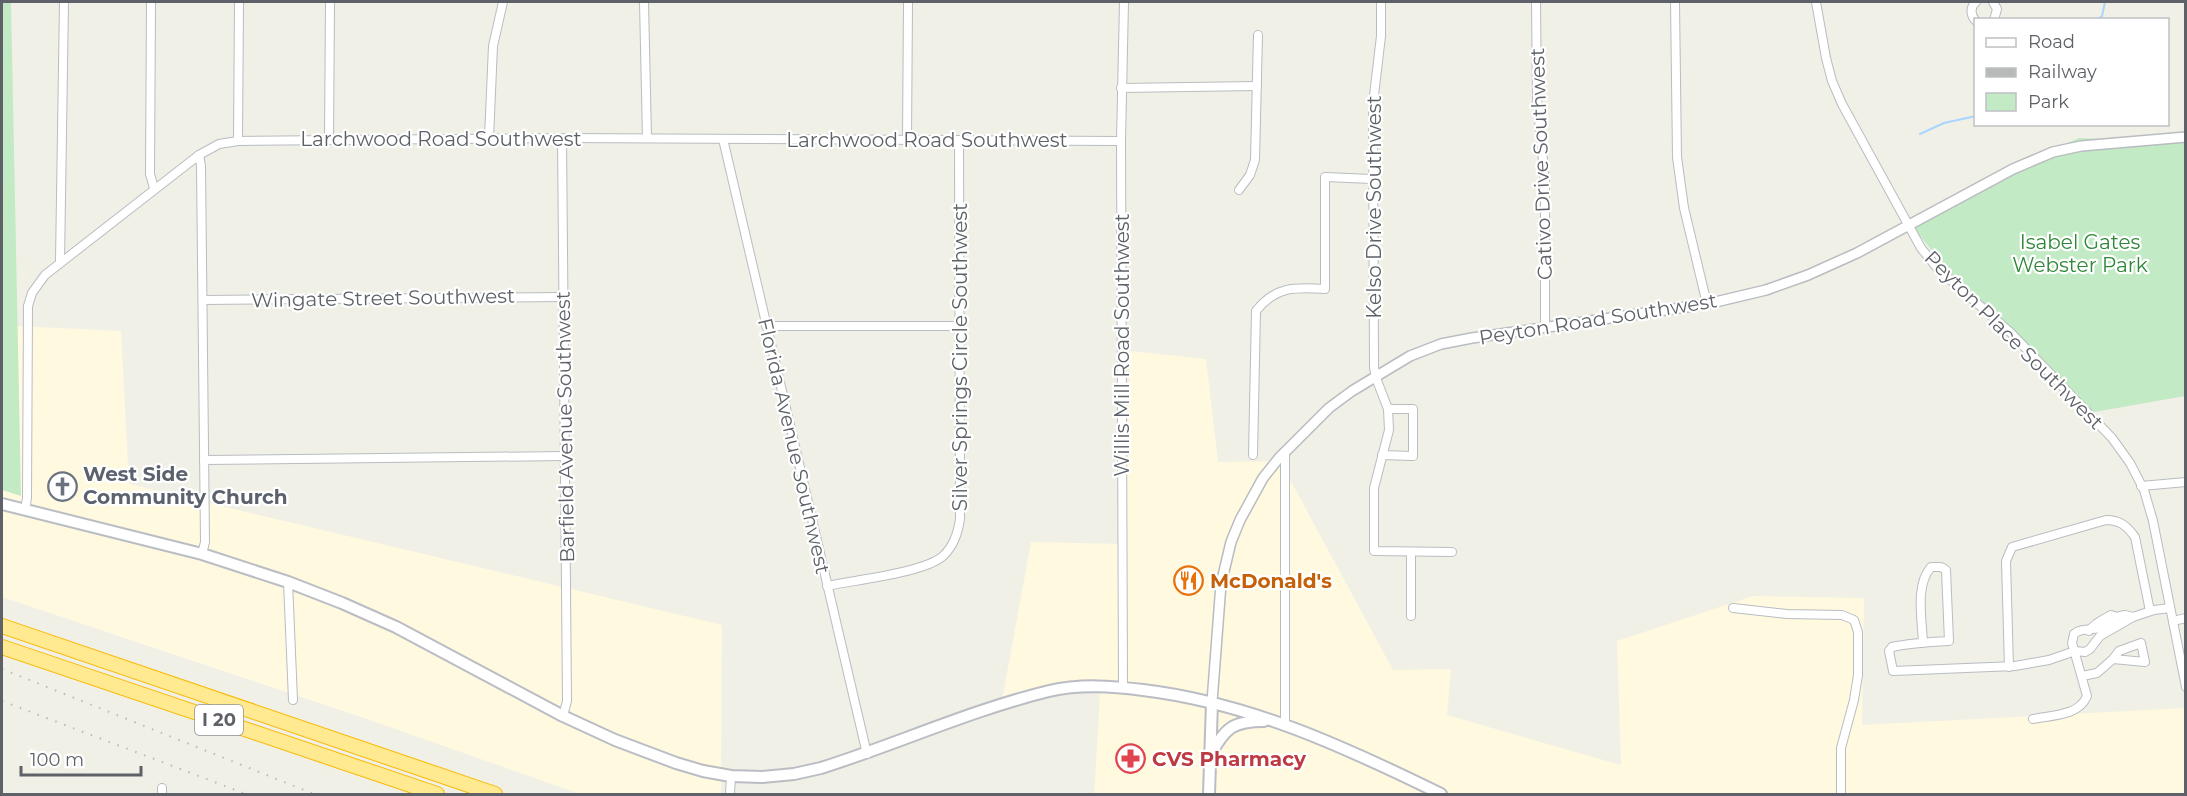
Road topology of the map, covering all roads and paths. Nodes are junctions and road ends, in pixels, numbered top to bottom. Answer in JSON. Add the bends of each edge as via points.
{"nodes":[{"id":1,"x":64,"y":2,"type":"edge"},
{"id":2,"x":151,"y":2,"type":"edge"},
{"id":3,"x":239,"y":2,"type":"edge"},
{"id":4,"x":330,"y":2,"type":"edge"},
{"id":5,"x":503,"y":2,"type":"edge"},
{"id":6,"x":644,"y":2,"type":"edge"},
{"id":7,"x":908,"y":2,"type":"edge"},
{"id":8,"x":1124,"y":2,"type":"edge"},
{"id":9,"x":1381,"y":2,"type":"edge"},
{"id":10,"x":1536,"y":2,"type":"edge"},
{"id":11,"x":1675,"y":2,"type":"edge"},
{"id":12,"x":1816,"y":2,"type":"edge"},
{"id":13,"x":1976,"y":2,"type":"edge"},
{"id":14,"x":1993,"y":2,"type":"edge"},
{"id":15,"x":1974,"y":18,"type":"edge"},
{"id":16,"x":1995,"y":18,"type":"edge"},
{"id":17,"x":1258,"y":35,"type":"dead end"},
{"id":18,"x":1257,"y":83,"type":"junction"},
{"id":19,"x":1122,"y":88,"type":"junction"},
{"id":20,"x":2186,"y":137,"type":"edge"},
{"id":21,"x":489,"y":138,"type":"junction"},
{"id":22,"x":562,"y":138,"type":"junction"},
{"id":23,"x":647,"y":138,"type":"junction"},
{"id":24,"x":723,"y":139,"type":"junction"},
{"id":25,"x":329,"y":140,"type":"junction"},
{"id":26,"x":907,"y":140,"type":"junction"},
{"id":27,"x":959,"y":140,"type":"junction"},
{"id":28,"x":238,"y":141,"type":"junction"},
{"id":29,"x":1121,"y":141,"type":"junction"},
{"id":30,"x":199,"y":155,"type":"junction"},
{"id":31,"x":1372,"y":179,"type":"junction"},
{"id":32,"x":154,"y":188,"type":"junction"},
{"id":33,"x":1239,"y":190,"type":"dead end"},
{"id":34,"x":1908,"y":225,"type":"junction"},
{"id":35,"x":60,"y":262,"type":"junction"},
{"id":36,"x":564,"y":297,"type":"junction"},
{"id":37,"x":203,"y":300,"type":"junction"},
{"id":38,"x":1707,"y":304,"type":"junction"},
{"id":39,"x":766,"y":326,"type":"junction"},
{"id":40,"x":960,"y":326,"type":"junction"},
{"id":41,"x":1545,"y":327,"type":"junction"},
{"id":42,"x":1376,"y":378,"type":"junction"},
{"id":43,"x":1388,"y":409,"type":"junction"},
{"id":44,"x":1285,"y":452,"type":"junction"},
{"id":45,"x":1253,"y":455,"type":"dead end"},
{"id":46,"x":1383,"y":455,"type":"junction"},
{"id":47,"x":565,"y":456,"type":"junction"},
{"id":48,"x":204,"y":460,"type":"junction"},
{"id":49,"x":2186,"y":482,"type":"edge"},
{"id":50,"x":2141,"y":486,"type":"junction"},
{"id":51,"x":2,"y":504,"type":"edge"},
{"id":52,"x":25,"y":510,"type":"junction"},
{"id":53,"x":1411,"y":552,"type":"junction"},
{"id":54,"x":1452,"y":552,"type":"dead end"},
{"id":55,"x":202,"y":554,"type":"junction"},
{"id":56,"x":288,"y":582,"type":"junction"},
{"id":57,"x":827,"y":586,"type":"junction"},
{"id":58,"x":1733,"y":608,"type":"dead end"},
{"id":59,"x":2170,"y":608,"type":"junction"},
{"id":60,"x":2150,"y":611,"type":"junction"},
{"id":61,"x":1411,"y":615,"type":"dead end"},
{"id":62,"x":2133,"y":617,"type":"junction"},
{"id":63,"x":2186,"y":618,"type":"edge"},
{"id":64,"x":2173,"y":621,"type":"junction"},
{"id":65,"x":2108,"y":624,"type":"junction"},
{"id":66,"x":2,"y":626,"type":"edge"},
{"id":67,"x":2095,"y":632,"type":"junction"},
{"id":68,"x":1923,"y":643,"type":"junction"},
{"id":69,"x":2,"y":647,"type":"edge"},
{"id":70,"x":2075,"y":651,"type":"junction"},
{"id":71,"x":2113,"y":659,"type":"dead end"},
{"id":72,"x":2009,"y":667,"type":"junction"},
{"id":73,"x":2082,"y":676,"type":"junction"},
{"id":74,"x":2186,"y":687,"type":"edge"},
{"id":75,"x":1123,"y":688,"type":"junction"},
{"id":76,"x":293,"y":700,"type":"dead end"},
{"id":77,"x":1212,"y":702,"type":"junction"},
{"id":78,"x":563,"y":716,"type":"junction"},
{"id":79,"x":2033,"y":719,"type":"dead end"},
{"id":80,"x":1280,"y":722,"type":"junction"},
{"id":81,"x":867,"y":754,"type":"junction"},
{"id":82,"x":1209,"y":756,"type":"junction"},
{"id":83,"x":731,"y":776,"type":"junction"},
{"id":84,"x":437,"y":795,"type":"edge"},
{"id":85,"x":495,"y":795,"type":"edge"},
{"id":86,"x":730,"y":795,"type":"edge"},
{"id":87,"x":1209,"y":795,"type":"edge"},
{"id":88,"x":1441,"y":795,"type":"edge"},
{"id":89,"x":1841,"y":795,"type":"edge"}],
"edges":[{"from":1,"to":35,"type":"street"},
{"from":2,"to":32,"type":"street","via":[[150,174]]},
{"from":3,"to":28,"type":"street"},
{"from":4,"to":25,"type":"street"},
{"from":5,"to":21,"type":"street","via":[[493,46]]},
{"from":6,"to":23,"type":"street"},
{"from":7,"to":26,"type":"street"},
{"from":8,"to":19,"type":"street","name":"Willis Mill Road Southwest"},
{"from":9,"to":31,"type":"street","name":"Kelso Drive Southwest"},
{"from":10,"to":41,"type":"street","name":"Cativo Drive Southwest","via":[[1537,98],[1545,182]]},
{"from":11,"to":38,"type":"street","via":[[1677,157],[1684,208]]},
{"from":12,"to":34,"type":"street","name":"Peyton Place Southwest","via":[[1833,81],[1842,104]]},
{"from":13,"to":15,"type":"street","via":[[1971,13]]},
{"from":14,"to":16,"type":"street","via":[[1997,9]]},
{"from":17,"to":18,"type":"street"},
{"from":18,"to":19,"type":"street"},
{"from":18,"to":33,"type":"street","via":[[1255,160]]},
{"from":19,"to":29,"type":"street","name":"Willis Mill Road Southwest"},
{"from":20,"to":34,"type":"street","name":"Peyton Road Southwest","via":[[2053,152]]},
{"from":21,"to":22,"type":"street","name":"Larchwood Road Southwest"},
{"from":21,"to":25,"type":"street","name":"Larchwood Road Southwest"},
{"from":22,"to":23,"type":"street","name":"Larchwood Road Southwest"},
{"from":22,"to":36,"type":"street","name":"Barfield Avenue Southwest"},
{"from":23,"to":24,"type":"street","name":"Larchwood Road Southwest"},
{"from":24,"to":26,"type":"street","name":"Larchwood Road Southwest"},
{"from":24,"to":39,"type":"street","name":"Florida Avenue Southwest"},
{"from":25,"to":28,"type":"street","name":"Larchwood Road Southwest"},
{"from":26,"to":27,"type":"street","name":"Larchwood Road Southwest"},
{"from":27,"to":29,"type":"street","name":"Larchwood Road Southwest"},
{"from":27,"to":40,"type":"street","name":"Silver Springs Circle Southwest"},
{"from":28,"to":30,"type":"street","name":"Larchwood Road Southwest","via":[[219,144]]},
{"from":29,"to":75,"type":"street","name":"Willis Mill Road Southwest"},
{"from":30,"to":32,"type":"street","name":"Larchwood Road Southwest"},
{"from":30,"to":37,"type":"street"},
{"from":31,"to":42,"type":"street","name":"Kelso Drive Southwest"},
{"from":31,"to":45,"type":"street","via":[[1325,177],[1325,289],[1296,287],[1275,293],[1256,311]]},
{"from":32,"to":35,"type":"street","name":"Larchwood Road Southwest"},
{"from":34,"to":38,"type":"street","name":"Peyton Road Southwest","via":[[1808,275]]},
{"from":34,"to":50,"type":"street","name":"Peyton Place Southwest","via":[[1938,269],[2011,333],[2112,438]]},
{"from":35,"to":52,"type":"street","name":"Larchwood Road Southwest","via":[[38,282],[28,306]]},
{"from":36,"to":37,"type":"street","name":"Wingate Street Southwest"},
{"from":36,"to":47,"type":"street","name":"Barfield Avenue Southwest"},
{"from":37,"to":48,"type":"street"},
{"from":38,"to":41,"type":"street","name":"Peyton Road Southwest"},
{"from":39,"to":40,"type":"street"},
{"from":39,"to":57,"type":"street","name":"Florida Avenue Southwest"},
{"from":40,"to":57,"type":"street","name":"Silver Springs Circle Southwest","via":[[960,519],[954,542],[942,557],[925,567]]},
{"from":41,"to":42,"type":"street","name":"Peyton Road Southwest","via":[[1441,344],[1410,356]]},
{"from":42,"to":43,"type":"street","name":"Kelso Drive Southwest"},
{"from":42,"to":44,"type":"street","name":"Peyton Road Southwest","via":[[1329,408]]},
{"from":43,"to":46,"type":"street","via":[[1389,429]]},
{"from":43,"to":46,"type":"street","via":[[1413,409],[1413,456]]},
{"from":44,"to":77,"type":"street","name":"Peyton Road Southwest","via":[[1250,498],[1231,542],[1221,584]]},
{"from":44,"to":80,"type":"street"},
{"from":46,"to":53,"type":"street","via":[[1374,488],[1374,551]]},
{"from":47,"to":48,"type":"street"},
{"from":47,"to":78,"type":"street","name":"Barfield Avenue Southwest","via":[[567,701]]},
{"from":48,"to":55,"type":"street"},
{"from":49,"to":50,"type":"street"},
{"from":50,"to":59,"type":"street","name":"Peyton Place Southwest","via":[[2153,521]]},
{"from":51,"to":52,"type":"main road"},
{"from":52,"to":55,"type":"main road"},
{"from":53,"to":54,"type":"street"},
{"from":53,"to":61,"type":"street"},
{"from":55,"to":56,"type":"main road"},
{"from":56,"to":76,"type":"street"},
{"from":56,"to":78,"type":"main road","via":[[396,627]]},
{"from":57,"to":81,"type":"street","name":"Florida Avenue Southwest"},
{"from":58,"to":89,"type":"street","via":[[1842,615],[1854,620],[1858,632],[1858,675],[1841,748]]},
{"from":59,"to":60,"type":"street"},
{"from":59,"to":64,"type":"street","name":"Peyton Place Southwest"},
{"from":60,"to":62,"type":"street"},
{"from":60,"to":72,"type":"street","via":[[2135,537],[2116,520],[2012,547],[2006,561]]},
{"from":62,"to":65,"type":"street"},
{"from":62,"to":65,"type":"street","via":[[2111,615]]},
{"from":63,"to":64,"type":"street"},
{"from":64,"to":74,"type":"street","name":"Peyton Place Southwest"},
{"from":65,"to":67,"type":"street"},
{"from":65,"to":67,"type":"street","via":[[2092,625]]},
{"from":66,"to":85,"type":"highway","number":"I 20"},
{"from":67,"to":70,"type":"street","via":[[2090,649]]},
{"from":67,"to":70,"type":"street","via":[[2083,629],[2074,634]]},
{"from":68,"to":68,"type":"street","via":[[1949,641],[1946,570],[1941,567],[1931,567],[1924,575]]},
{"from":68,"to":72,"type":"street","via":[[1892,647],[1889,651],[1893,670]]},
{"from":69,"to":84,"type":"highway","number":"I 20"},
{"from":70,"to":72,"type":"street"},
{"from":70,"to":73,"type":"street"},
{"from":71,"to":73,"type":"street","via":[[2097,673]]},
{"from":73,"to":79,"type":"street","via":[[2087,696],[2084,704],[2074,711]]},
{"from":75,"to":77,"type":"main road"},
{"from":75,"to":81,"type":"main road","via":[[1085,686],[1050,691]]},
{"from":77,"to":80,"type":"main road"},
{"from":77,"to":82,"type":"main road"},
{"from":78,"to":83,"type":"main road","via":[[676,763]]},
{"from":80,"to":82,"type":"main road","via":[[1246,721],[1230,727]]},
{"from":80,"to":88,"type":"main road","via":[[1348,749]]},
{"from":81,"to":83,"type":"main road","via":[[794,774]]},
{"from":82,"to":87,"type":"main road"},
{"from":83,"to":86,"type":"street"}]}
